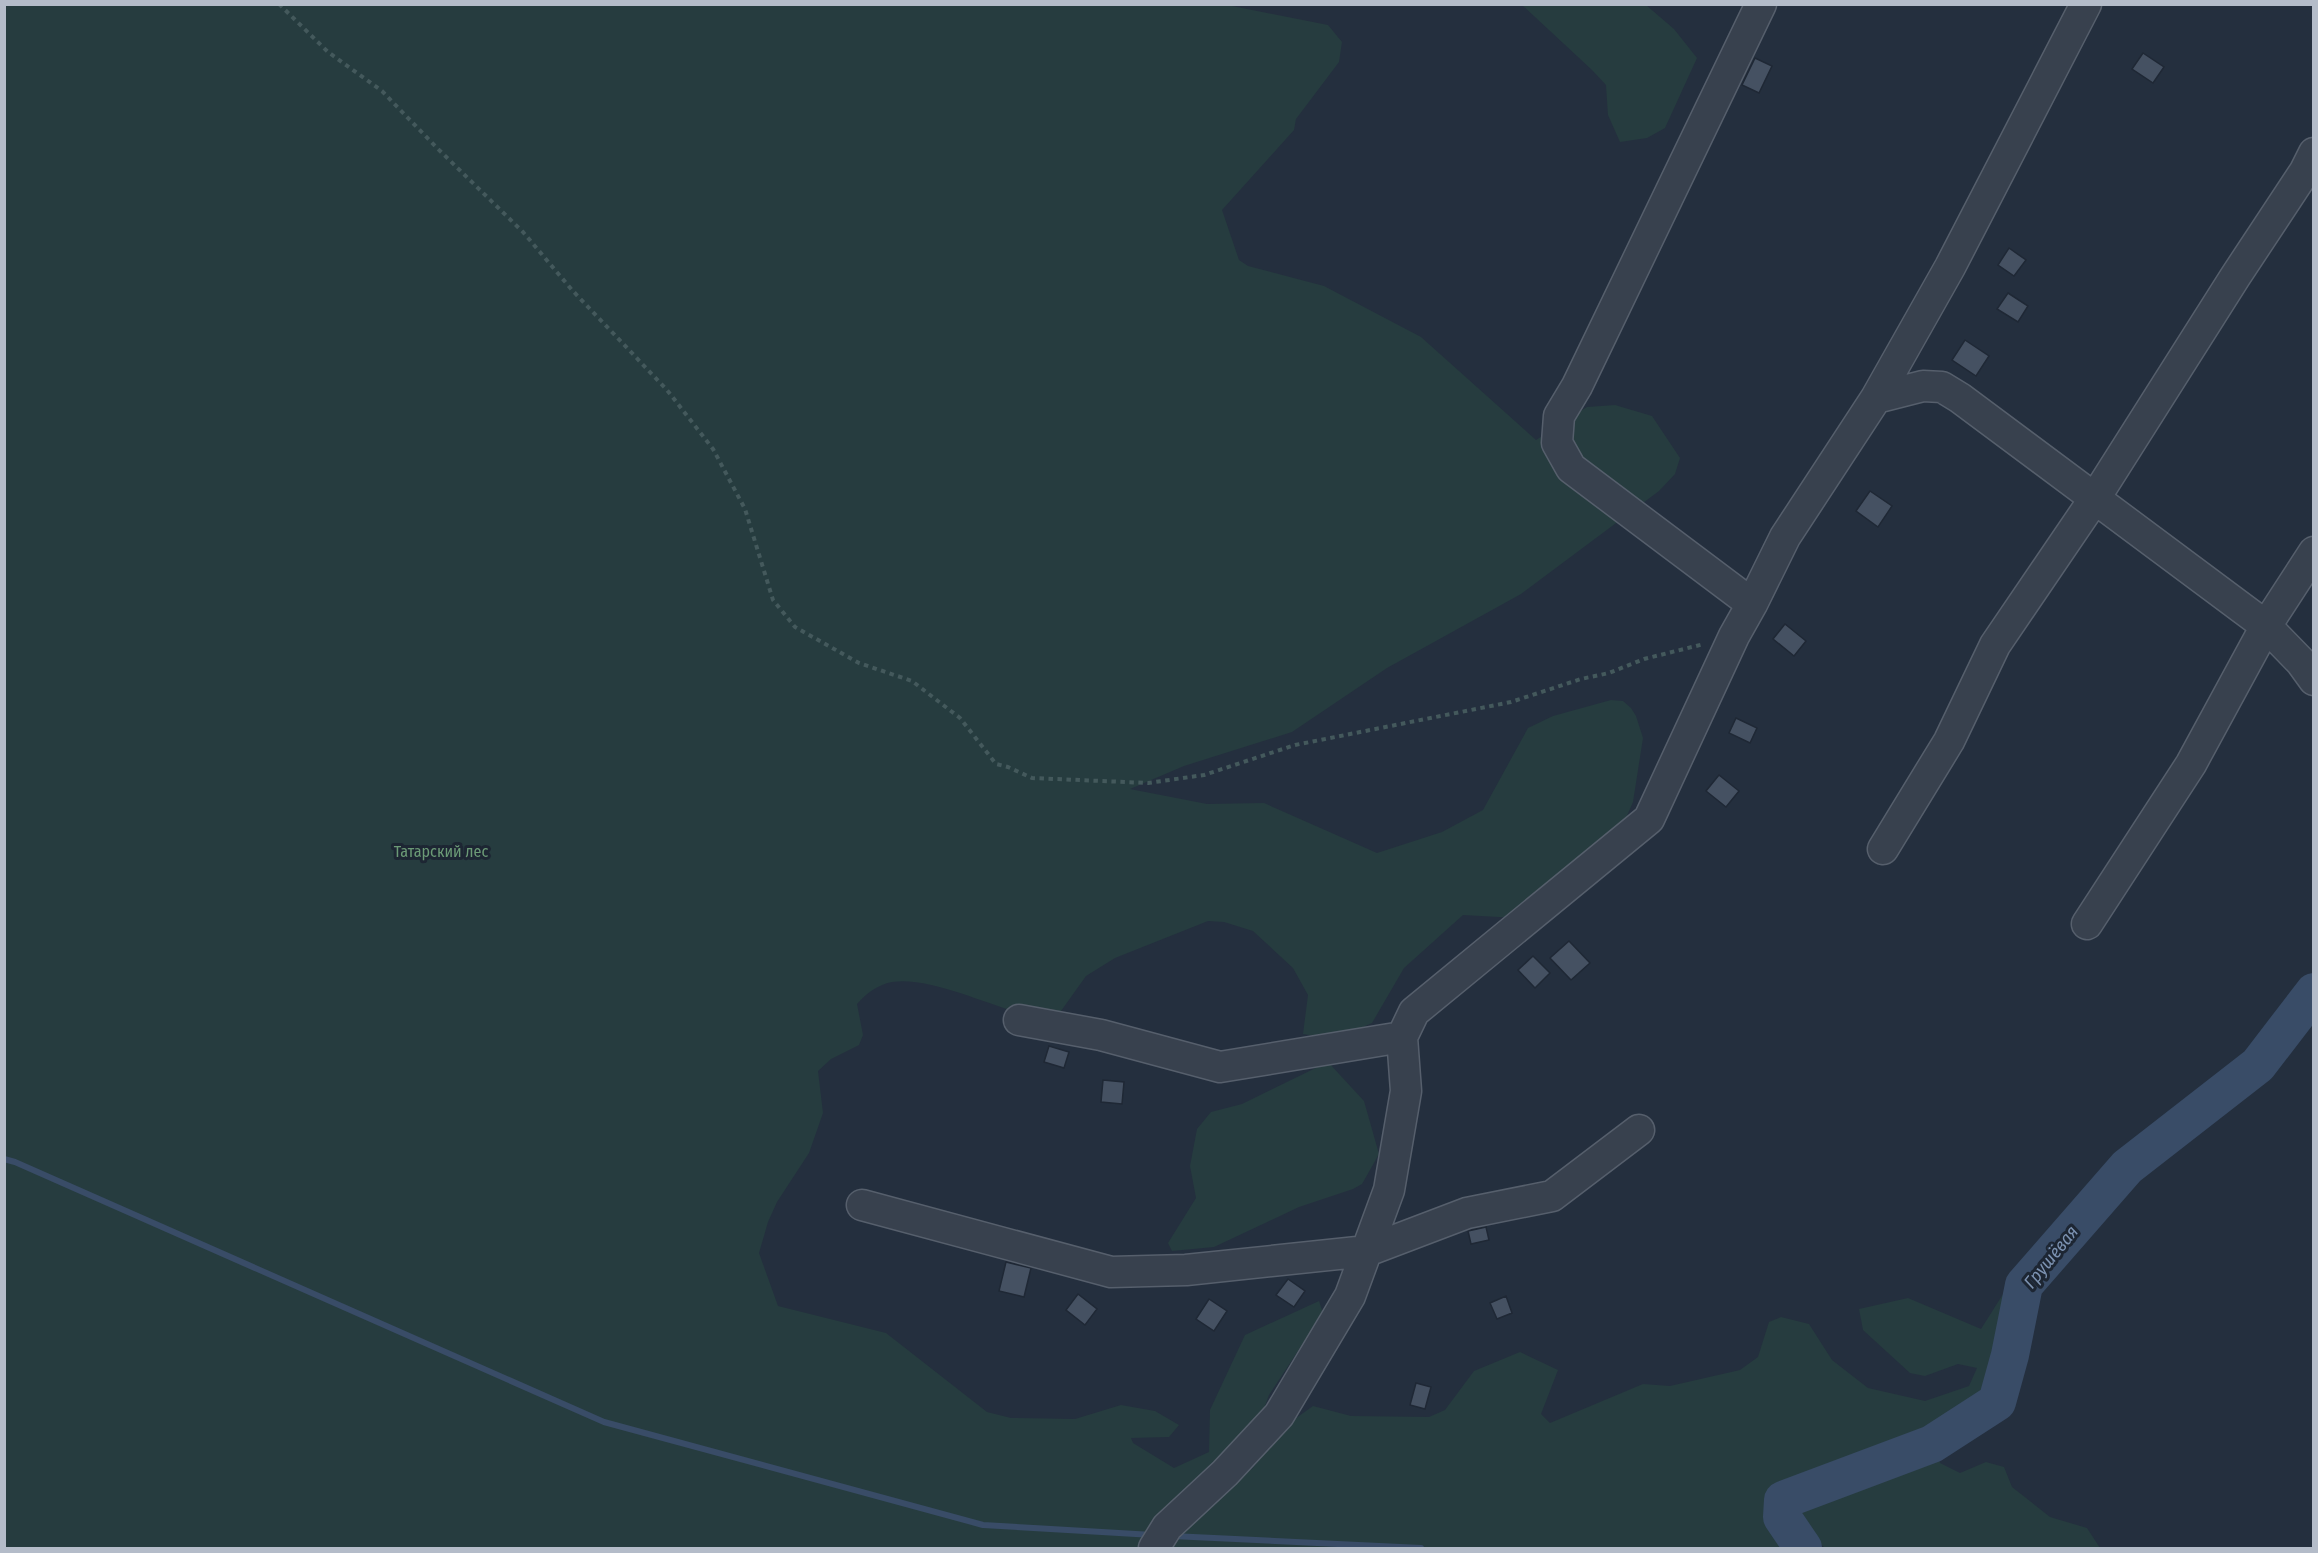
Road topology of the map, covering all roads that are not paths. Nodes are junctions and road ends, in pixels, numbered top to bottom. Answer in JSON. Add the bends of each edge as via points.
{"nodes":[{"id":1,"x":1761,"y":4,"type":"edge"},
{"id":2,"x":2086,"y":4,"type":"edge"},
{"id":3,"x":2313,"y":153,"type":"edge"},
{"id":4,"x":1876,"y":398,"type":"junction"},
{"id":5,"x":2095,"y":498,"type":"junction"},
{"id":6,"x":2313,"y":552,"type":"edge"},
{"id":7,"x":1752,"y":604,"type":"junction"},
{"id":8,"x":2266,"y":626,"type":"junction"},
{"id":9,"x":2313,"y":680,"type":"edge"},
{"id":10,"x":1883,"y":849,"type":"dead end"},
{"id":11,"x":2087,"y":924,"type":"dead end"},
{"id":12,"x":1019,"y":1020,"type":"dead end"},
{"id":13,"x":1402,"y":1037,"type":"junction"},
{"id":14,"x":1639,"y":1130,"type":"dead end"},
{"id":15,"x":862,"y":1205,"type":"dead end"},
{"id":16,"x":1367,"y":1251,"type":"junction"},
{"id":17,"x":1154,"y":1548,"type":"edge"}],
"edges":[{"from":1,"to":7,"type":"street","via":[[1559,416],[1557,443],[1571,468]]},
{"from":2,"to":4,"type":"street","via":[[1950,267]]},
{"from":3,"to":5,"type":"street"},
{"from":4,"to":5,"type":"street","via":[[1923,386],[1942,387]]},
{"from":4,"to":7,"type":"street","via":[[1785,537]]},
{"from":5,"to":8,"type":"street"},
{"from":5,"to":10,"type":"street","via":[[1995,645],[1949,741]]},
{"from":6,"to":8,"type":"street"},
{"from":7,"to":13,"type":"street","via":[[1649,819],[1414,1012]]},
{"from":8,"to":9,"type":"street"},
{"from":8,"to":11,"type":"street","via":[[2191,764]]},
{"from":12,"to":13,"type":"street","via":[[1101,1035],[1220,1067]]},
{"from":13,"to":16,"type":"street","via":[[1406,1091],[1389,1190]]},
{"from":14,"to":16,"type":"street","via":[[1552,1196],[1467,1213]]},
{"from":15,"to":16,"type":"street","via":[[1111,1272],[1186,1270]]},
{"from":16,"to":17,"type":"street","via":[[1350,1296],[1279,1415],[1167,1527]]}]}
